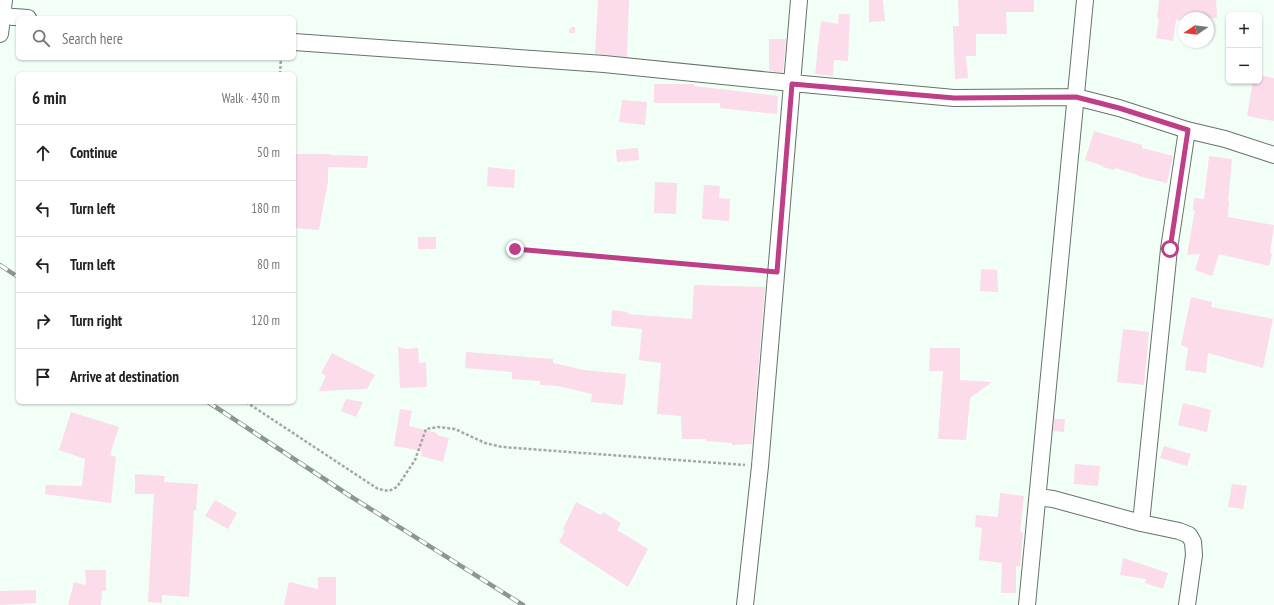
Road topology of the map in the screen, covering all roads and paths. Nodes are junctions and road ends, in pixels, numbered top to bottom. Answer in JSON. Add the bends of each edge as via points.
{"nodes":[{"id":1,"x":799,"y":0,"type":"edge"},
{"id":2,"x":1085,"y":0,"type":"edge"},
{"id":3,"x":2,"y":10,"type":"edge"},
{"id":4,"x":22,"y":16,"type":"edge"},
{"id":5,"x":0,"y":34,"type":"edge"},
{"id":6,"x":296,"y":42,"type":"edge"},
{"id":7,"x":281,"y":60,"type":"edge"},
{"id":8,"x":280,"y":72,"type":"edge"},
{"id":9,"x":792,"y":84,"type":"junction"},
{"id":10,"x":1076,"y":97,"type":"junction"},
{"id":11,"x":1188,"y":130,"type":"junction"},
{"id":12,"x":1274,"y":155,"type":"edge"},
{"id":13,"x":515,"y":249,"type":"dead end"},
{"id":14,"x":777,"y":272,"type":"junction"},
{"id":15,"x":249,"y":404,"type":"edge"},
{"id":16,"x":760,"y":466,"type":"junction"},
{"id":17,"x":1038,"y":497,"type":"junction"},
{"id":18,"x":1141,"y":523,"type":"junction"},
{"id":19,"x":745,"y":605,"type":"edge"},
{"id":20,"x":1027,"y":605,"type":"edge"},
{"id":21,"x":1187,"y":605,"type":"edge"}],
"edges":[{"from":1,"to":9,"type":"street"},
{"from":2,"to":10,"type":"street"},
{"from":3,"to":4,"type":"street"},
{"from":3,"to":5,"type":"street"},
{"from":6,"to":9,"type":"street","via":[[604,64]]},
{"from":7,"to":8,"type":"path"},
{"from":9,"to":10,"type":"street","via":[[954,98]]},
{"from":9,"to":14,"type":"street"},
{"from":10,"to":11,"type":"street"},
{"from":10,"to":17,"type":"street"},
{"from":11,"to":12,"type":"street"},
{"from":11,"to":18,"type":"street","via":[[1170,249]]},
{"from":13,"to":14,"type":"path"},
{"from":14,"to":16,"type":"street"},
{"from":15,"to":16,"type":"path","via":[[378,489],[389,491],[397,487],[415,460],[426,429],[438,426],[455,429],[485,443],[502,447]]},
{"from":16,"to":19,"type":"street"},
{"from":17,"to":18,"type":"street"},
{"from":17,"to":20,"type":"street"},
{"from":18,"to":21,"type":"street","via":[[1179,531],[1188,535],[1193,542],[1194,556]]}]}
